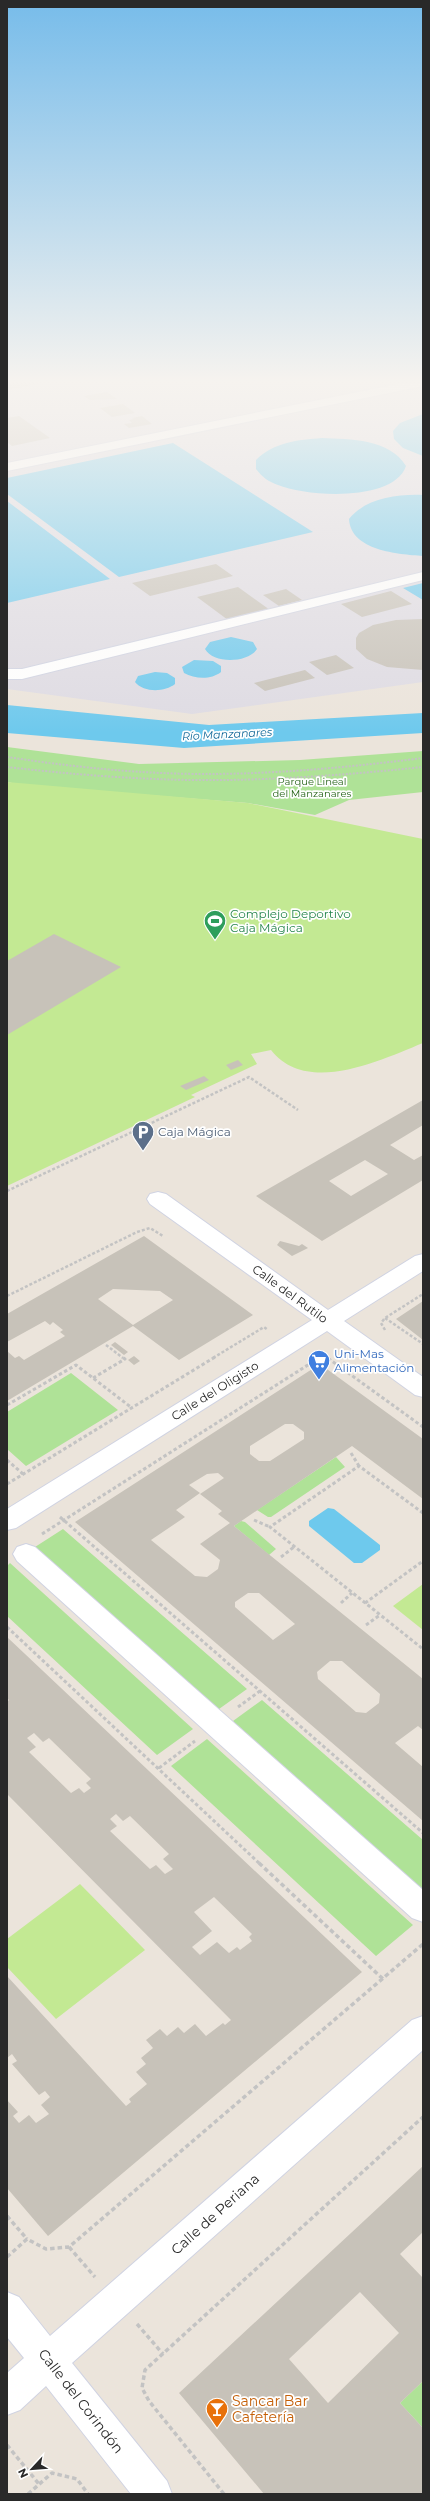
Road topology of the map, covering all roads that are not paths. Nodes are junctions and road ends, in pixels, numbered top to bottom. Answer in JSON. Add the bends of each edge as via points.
{"nodes":[{"id":1,"x":423,"y":576,"type":"edge"},
{"id":2,"x":7,"y":674,"type":"edge"},
{"id":3,"x":158,"y":1198,"type":"dead end"},
{"id":4,"x":423,"y":1261,"type":"edge"},
{"id":5,"x":327,"y":1321,"type":"junction"},
{"id":6,"x":423,"y":1389,"type":"edge"},
{"id":7,"x":7,"y":1521,"type":"edge"},
{"id":8,"x":32,"y":1546,"type":"road end"},
{"id":9,"x":423,"y":1909,"type":"edge"},
{"id":10,"x":423,"y":2030,"type":"edge"},
{"id":11,"x":7,"y":2309,"type":"edge"},
{"id":12,"x":49,"y":2360,"type":"junction"},
{"id":13,"x":7,"y":2397,"type":"edge"},
{"id":14,"x":154,"y":2494,"type":"edge"}],
"edges":[{"from":1,"to":2,"type":"street","via":[[22,674]]},
{"from":3,"to":5,"type":"street","name":"Calle del Rutilo"},
{"from":4,"to":5,"type":"street","name":"Calle del Oligisto"},
{"from":5,"to":6,"type":"street","name":"Calle del Rutilo"},
{"from":5,"to":7,"type":"street","name":"Calle del Oligisto"},
{"from":8,"to":9,"type":"street"},
{"from":10,"to":12,"type":"street","name":"Calle de Periana"},
{"from":11,"to":12,"type":"street","name":"Calle del Corindón"},
{"from":12,"to":13,"type":"street","name":"Calle de Periana"},
{"from":12,"to":14,"type":"street","name":"Calle del Corindón"}]}
